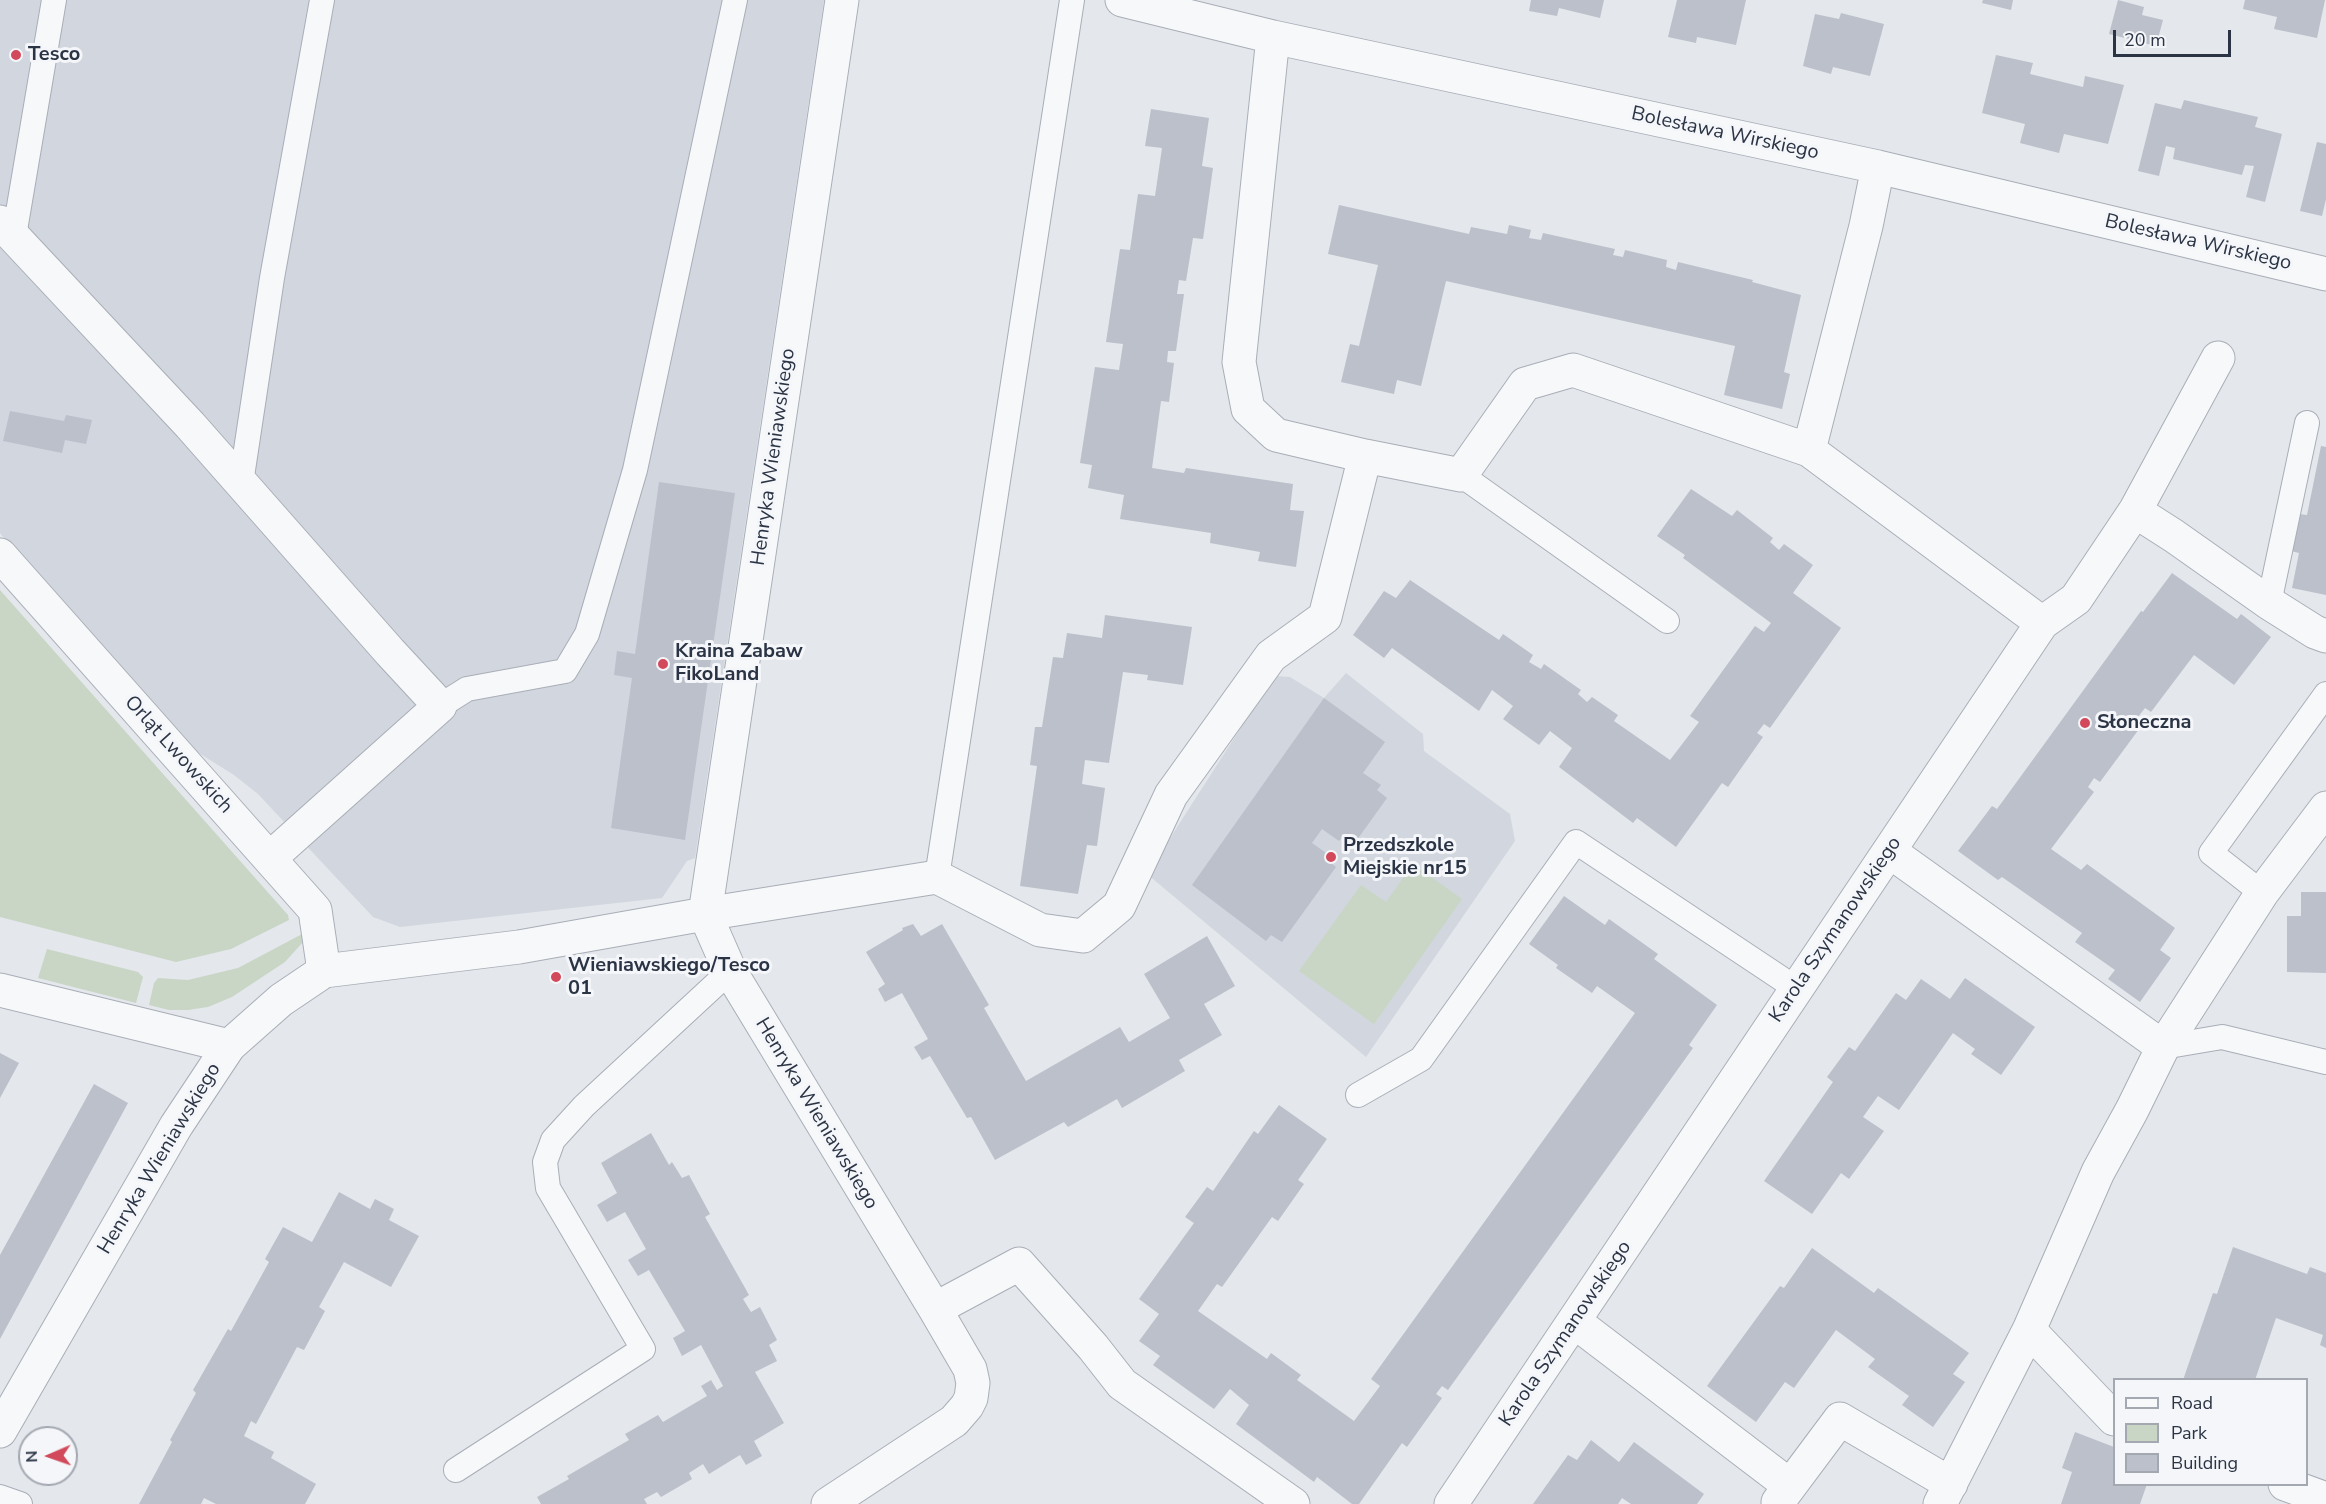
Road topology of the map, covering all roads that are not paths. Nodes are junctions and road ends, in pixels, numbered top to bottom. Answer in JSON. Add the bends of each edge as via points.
{"nodes":[{"id":1,"x":54,"y":0,"type":"edge"},
{"id":2,"x":322,"y":0,"type":"edge"},
{"id":3,"x":735,"y":0,"type":"edge"},
{"id":4,"x":842,"y":0,"type":"edge"},
{"id":5,"x":1072,"y":0,"type":"edge"},
{"id":6,"x":1122,"y":0,"type":"edge"},
{"id":7,"x":1273,"y":37,"type":"junction"},
{"id":8,"x":1878,"y":166,"type":"junction"},
{"id":9,"x":7,"y":229,"type":"edge"},
{"id":10,"x":2326,"y":274,"type":"edge"},
{"id":11,"x":2218,"y":358,"type":"dead end"},
{"id":12,"x":2307,"y":423,"type":"dead end"},
{"id":13,"x":1809,"y":450,"type":"junction"},
{"id":14,"x":1365,"y":456,"type":"junction"},
{"id":15,"x":1461,"y":475,"type":"junction"},
{"id":16,"x":242,"y":483,"type":"junction"},
{"id":17,"x":2135,"y":511,"type":"junction"},
{"id":18,"x":0,"y":555,"type":"edge"},
{"id":19,"x":2269,"y":603,"type":"junction"},
{"id":20,"x":1667,"y":621,"type":"dead end"},
{"id":21,"x":2042,"y":623,"type":"junction"},
{"id":22,"x":2326,"y":636,"type":"edge"},
{"id":23,"x":2326,"y":694,"type":"edge"},
{"id":24,"x":440,"y":706,"type":"junction"},
{"id":25,"x":2326,"y":808,"type":"edge"},
{"id":26,"x":1889,"y":851,"type":"junction"},
{"id":27,"x":270,"y":858,"type":"junction"},
{"id":28,"x":937,"y":877,"type":"junction"},
{"id":29,"x":2262,"y":893,"type":"junction"},
{"id":30,"x":705,"y":914,"type":"junction"},
{"id":31,"x":324,"y":970,"type":"junction"},
{"id":32,"x":730,"y":971,"type":"junction"},
{"id":33,"x":1797,"y":989,"type":"junction"},
{"id":34,"x":0,"y":990,"type":"edge"},
{"id":35,"x":229,"y":1046,"type":"junction"},
{"id":36,"x":2163,"y":1047,"type":"junction"},
{"id":37,"x":2326,"y":1062,"type":"edge"},
{"id":38,"x":1358,"y":1095,"type":"dead end"},
{"id":39,"x":935,"y":1309,"type":"junction"},
{"id":40,"x":1575,"y":1322,"type":"junction"},
{"id":41,"x":2029,"y":1330,"type":"junction"},
{"id":42,"x":2113,"y":1417,"type":"edge"},
{"id":43,"x":0,"y":1431,"type":"edge"},
{"id":44,"x":456,"y":1470,"type":"dead end"},
{"id":45,"x":2288,"y":1486,"type":"edge"},
{"id":46,"x":1783,"y":1494,"type":"edge"},
{"id":47,"x":1946,"y":1494,"type":"edge"},
{"id":48,"x":0,"y":1497,"type":"edge"},
{"id":49,"x":2326,"y":1499,"type":"edge"},
{"id":50,"x":20,"y":1504,"type":"edge"},
{"id":51,"x":828,"y":1504,"type":"edge"},
{"id":52,"x":1293,"y":1504,"type":"edge"},
{"id":53,"x":1451,"y":1504,"type":"edge"}],
"edges":[{"from":1,"to":9,"type":"lane"},
{"from":2,"to":16,"type":"lane","via":[[272,278]]},
{"from":3,"to":24,"type":"lane","via":[[635,470],[587,634],[565,671],[467,689]]},
{"from":4,"to":30,"type":"street","name":"Henryka Wieniawskiego"},
{"from":5,"to":28,"type":"lane"},
{"from":6,"to":7,"type":"street","name":"Bolesława Wirskiego"},
{"from":7,"to":8,"type":"street","name":"Bolesława Wirskiego"},
{"from":7,"to":14,"type":"street","via":[[1239,362],[1248,409],[1276,435]]},
{"from":8,"to":10,"type":"street","name":"Bolesława Wirskiego"},
{"from":8,"to":13,"type":"street"},
{"from":9,"to":16,"type":"street"},
{"from":11,"to":17,"type":"street","name":"Karola Szymanowskiego"},
{"from":12,"to":19,"type":"lane"},
{"from":13,"to":15,"type":"street","via":[[1573,369],[1525,384]]},
{"from":13,"to":21,"type":"street"},
{"from":14,"to":15,"type":"street"},
{"from":14,"to":28,"type":"street","via":[[1325,617],[1271,656],[1171,795],[1119,906],[1083,936],[1040,930]]},
{"from":15,"to":20,"type":"lane"},
{"from":16,"to":24,"type":"street"},
{"from":17,"to":19,"type":"street"},
{"from":17,"to":21,"type":"street","name":"Karola Szymanowskiego","via":[[2076,599]]},
{"from":18,"to":27,"type":"street","name":"Orląt Lwowskich"},
{"from":19,"to":22,"type":"street"},
{"from":21,"to":26,"type":"street","name":"Karola Szymanowskiego"},
{"from":23,"to":29,"type":"lane","via":[[2211,853]]},
{"from":24,"to":27,"type":"street"},
{"from":25,"to":29,"type":"street"},
{"from":26,"to":33,"type":"street","name":"Karola Szymanowskiego"},
{"from":26,"to":36,"type":"street"},
{"from":27,"to":31,"type":"street","name":"Orląt Lwowskich","via":[[315,910]]},
{"from":28,"to":30,"type":"street"},
{"from":29,"to":36,"type":"street"},
{"from":30,"to":31,"type":"street","name":"Henryka Wieniawskiego","via":[[519,947]]},
{"from":30,"to":32,"type":"street","name":"Henryka Wieniawskiego"},
{"from":31,"to":35,"type":"street","name":"Henryka Wieniawskiego","via":[[281,1000]]},
{"from":32,"to":39,"type":"street","name":"Henryka Wieniawskiego"},
{"from":32,"to":44,"type":"lane","via":[[584,1106],[554,1140],[545,1162],[548,1188],[643,1350]]},
{"from":33,"to":38,"type":"lane","via":[[1576,842],[1420,1059]]},
{"from":33,"to":40,"type":"street","name":"Karola Szymanowskiego"},
{"from":34,"to":35,"type":"street"},
{"from":35,"to":43,"type":"street","name":"Henryka Wieniawskiego","via":[[173,1131]]},
{"from":36,"to":37,"type":"lane","via":[[2222,1037]]},
{"from":36,"to":41,"type":"street","via":[[2098,1172]]},
{"from":39,"to":51,"type":"street","via":[[970,1369],[973,1383],[967,1406],[954,1421]]},
{"from":39,"to":52,"type":"street","via":[[1019,1264],[1122,1384]]},
{"from":40,"to":46,"type":"street"},
{"from":40,"to":53,"type":"street","name":"Karola Szymanowskiego"},
{"from":41,"to":42,"type":"street"},
{"from":41,"to":47,"type":"street"},
{"from":45,"to":49,"type":"street"},
{"from":46,"to":47,"type":"street","via":[[1840,1419]]},
{"from":48,"to":50,"type":"lane"}]}
